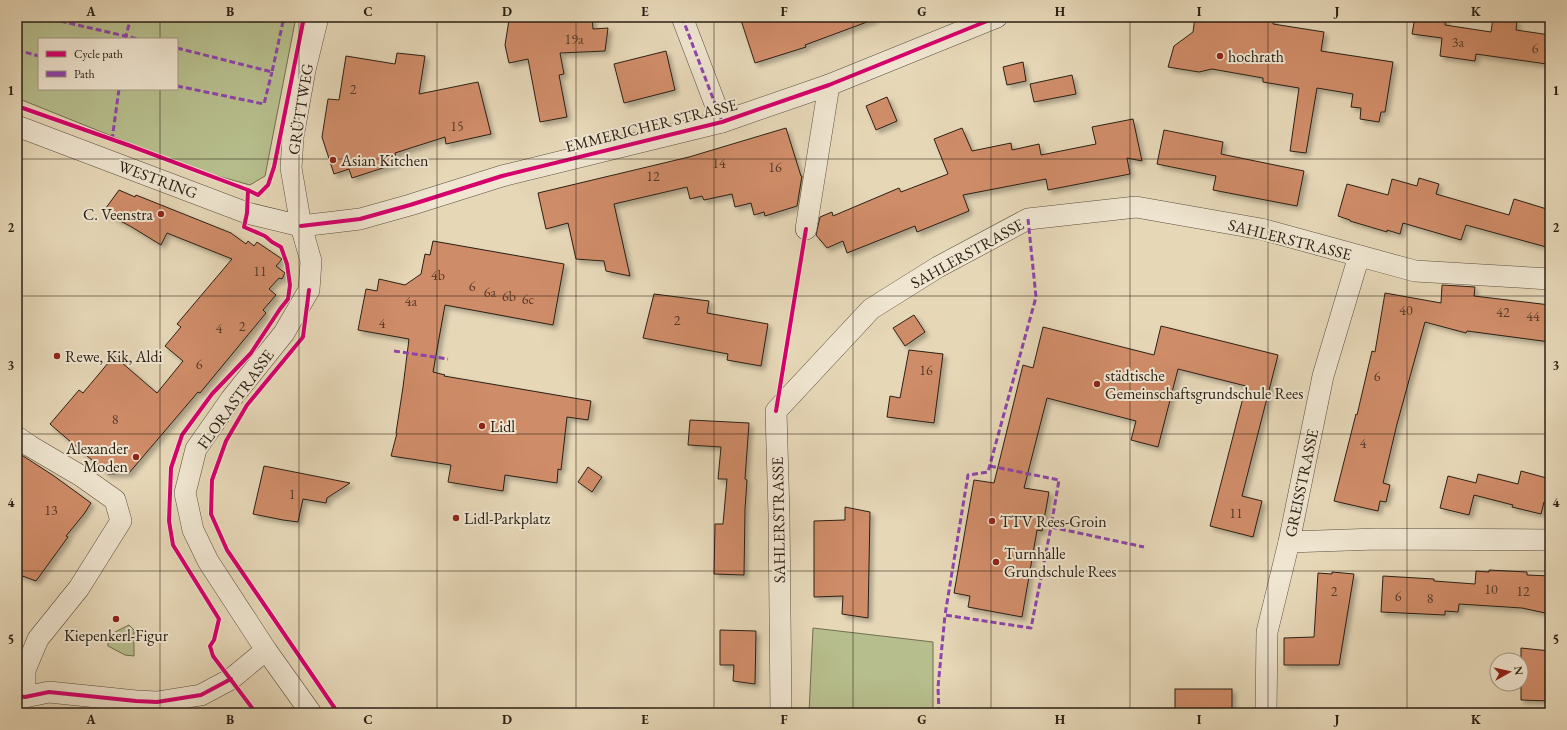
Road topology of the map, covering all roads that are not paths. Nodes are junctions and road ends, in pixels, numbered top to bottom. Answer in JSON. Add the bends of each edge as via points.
{"nodes":[{"id":1,"x":318,"y":17,"type":"edge"},
{"id":2,"x":682,"y":17,"type":"edge"},
{"id":3,"x":998,"y":17,"type":"edge"},
{"id":4,"x":829,"y":85,"type":"junction"},
{"id":5,"x":722,"y":122,"type":"junction"},
{"id":6,"x":17,"y":126,"type":"edge"},
{"id":7,"x":301,"y":226,"type":"junction"},
{"id":8,"x":806,"y":229,"type":"dead end"},
{"id":9,"x":1359,"y":256,"type":"junction"},
{"id":10,"x":1550,"y":279,"type":"edge"},
{"id":11,"x":17,"y":437,"type":"edge"},
{"id":12,"x":1550,"y":540,"type":"edge"},
{"id":13,"x":1289,"y":542,"type":"junction"},
{"id":14,"x":266,"y":650,"type":"junction"},
{"id":15,"x":20,"y":698,"type":"edge"},
{"id":16,"x":312,"y":713,"type":"edge"},
{"id":17,"x":781,"y":713,"type":"edge"},
{"id":18,"x":1266,"y":713,"type":"edge"}],
"edges":[{"from":1,"to":7,"type":"street","name":"GRÜTTWEG","via":[[292,137],[291,168]]},
{"from":2,"to":5,"type":"street"},
{"from":3,"to":4,"type":"street","name":"EMMERICHER STRASSE"},
{"from":4,"to":5,"type":"street","name":"EMMERICHER STRASSE"},
{"from":4,"to":8,"type":"street"},
{"from":5,"to":7,"type":"street","name":"EMMERICHER STRASSE","via":[[502,176],[360,218]]},
{"from":6,"to":7,"type":"street","name":"WESTRING","via":[[247,213]]},
{"from":7,"to":14,"type":"street","name":"FLORASTRASSE","via":[[311,261],[309,290],[284,333],[231,399],[196,449],[185,493],[193,530],[208,561]]},
{"from":9,"to":10,"type":"street","name":"SAHLERSTRASSE","via":[[1415,271]]},
{"from":9,"to":13,"type":"street","name":"GREISSTRASSE","via":[[1323,376]]},
{"from":9,"to":17,"type":"street","name":"SAHLERSTRASSE","via":[[1261,229],[1136,207],[1028,219],[938,267],[871,309],[776,411]]},
{"from":11,"to":15,"type":"street","via":[[115,500],[121,521],[79,588],[38,639],[25,670]]},
{"from":12,"to":13,"type":"street","via":[[1377,539]]},
{"from":13,"to":18,"type":"street","name":"GREISSTRASSE","via":[[1267,632]]},
{"from":14,"to":15,"type":"street","via":[[231,679],[201,695],[157,702],[48,692]]},
{"from":14,"to":16,"type":"street","name":"FLORASTRASSE"}]}
